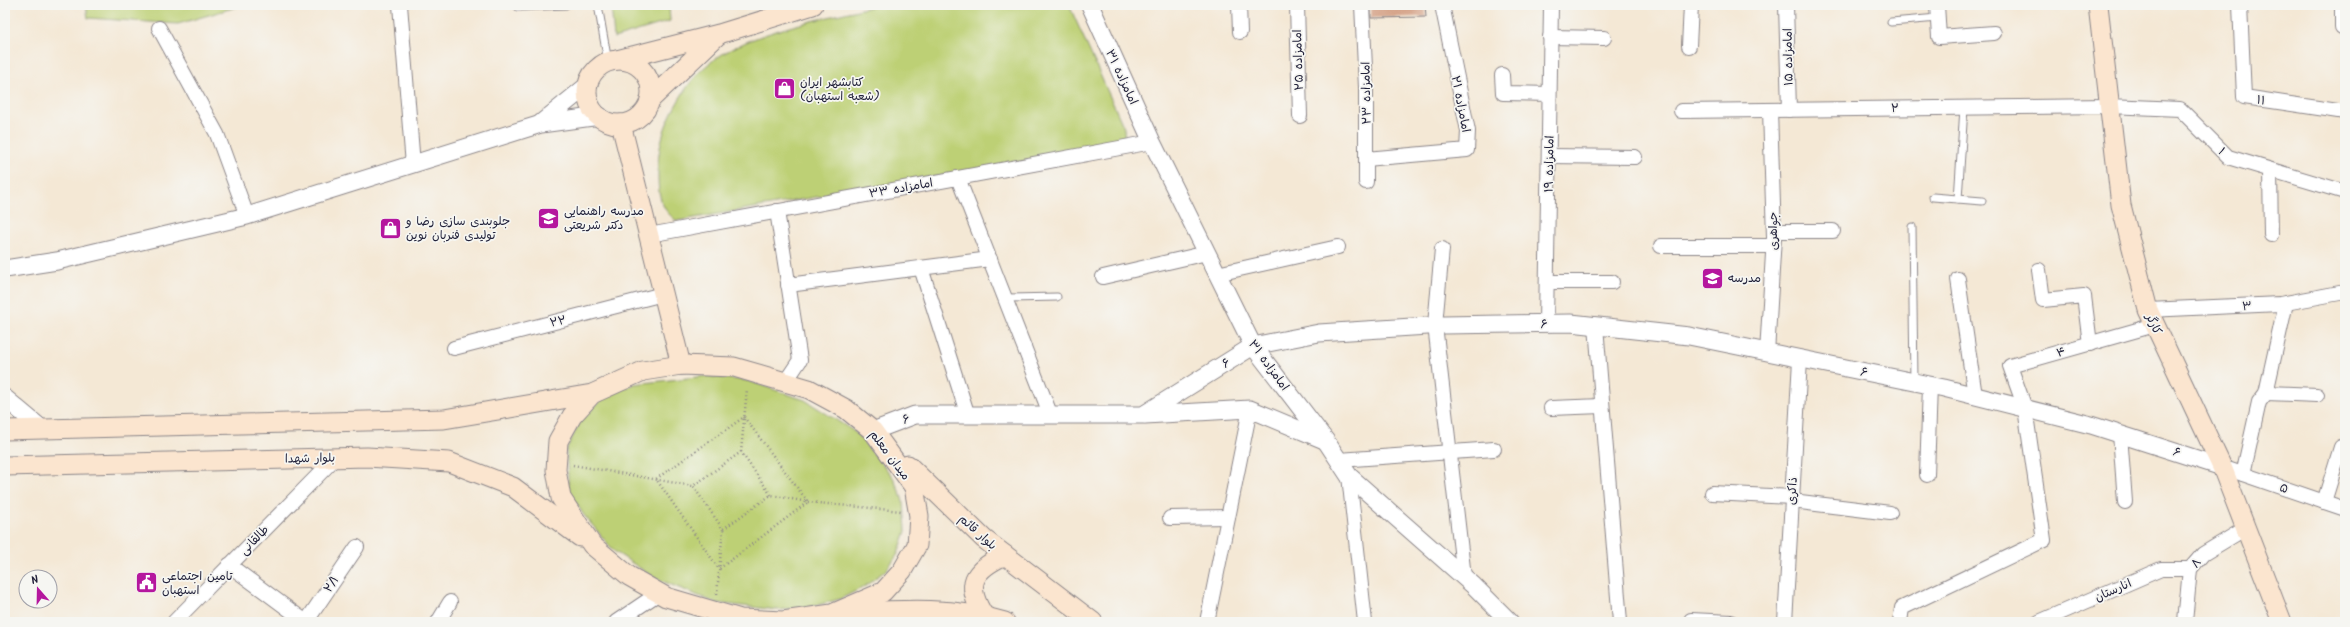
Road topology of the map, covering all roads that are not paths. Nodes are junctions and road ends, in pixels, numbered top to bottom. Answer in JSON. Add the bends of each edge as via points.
{"nodes":[{"id":1,"x":400,"y":5,"type":"edge"},
{"id":2,"x":566,"y":5,"type":"edge"},
{"id":3,"x":598,"y":5,"type":"edge"},
{"id":4,"x":813,"y":5,"type":"edge"},
{"id":5,"x":1090,"y":5,"type":"edge"},
{"id":6,"x":1239,"y":5,"type":"edge"},
{"id":7,"x":1297,"y":5,"type":"edge"},
{"id":8,"x":1362,"y":5,"type":"edge"},
{"id":9,"x":1442,"y":5,"type":"edge"},
{"id":10,"x":1551,"y":5,"type":"edge"},
{"id":11,"x":1691,"y":5,"type":"edge"},
{"id":12,"x":1786,"y":5,"type":"edge"},
{"id":13,"x":2098,"y":5,"type":"edge"},
{"id":14,"x":2240,"y":5,"type":"edge"},
{"id":15,"x":2342,"y":5,"type":"edge"},
{"id":16,"x":518,"y":7,"type":"dead end"},
{"id":17,"x":1938,"y":11,"type":"edge"},
{"id":18,"x":1891,"y":22,"type":"dead end"},
{"id":19,"x":2342,"y":27,"type":"dead end"},
{"id":20,"x":160,"y":28,"type":"dead end"},
{"id":21,"x":1240,"y":32,"type":"dead end"},
{"id":22,"x":719,"y":34,"type":"junction"},
{"id":23,"x":1994,"y":34,"type":"dead end"},
{"id":24,"x":1550,"y":37,"type":"junction"},
{"id":25,"x":1604,"y":38,"type":"dead end"},
{"id":26,"x":1689,"y":46,"type":"dead end"},
{"id":27,"x":612,"y":61,"type":"junction"},
{"id":28,"x":1502,"y":75,"type":"dead end"},
{"id":29,"x":589,"y":84,"type":"junction"},
{"id":30,"x":1550,"y":94,"type":"junction"},
{"id":31,"x":650,"y":100,"type":"junction"},
{"id":32,"x":2109,"y":106,"type":"junction"},
{"id":33,"x":1964,"y":108,"type":"junction"},
{"id":34,"x":1770,"y":110,"type":"junction"},
{"id":35,"x":1789,"y":110,"type":"junction"},
{"id":36,"x":1681,"y":111,"type":"dead end"},
{"id":37,"x":2345,"y":112,"type":"edge"},
{"id":38,"x":600,"y":116,"type":"junction"},
{"id":39,"x":1300,"y":116,"type":"dead end"},
{"id":40,"x":541,"y":124,"type":"junction"},
{"id":41,"x":622,"y":124,"type":"junction"},
{"id":42,"x":1152,"y":142,"type":"junction"},
{"id":43,"x":1549,"y":156,"type":"junction"},
{"id":44,"x":1636,"y":157,"type":"dead end"},
{"id":45,"x":1366,"y":159,"type":"junction"},
{"id":46,"x":413,"y":165,"type":"junction"},
{"id":47,"x":2270,"y":170,"type":"junction"},
{"id":48,"x":958,"y":178,"type":"junction"},
{"id":49,"x":1366,"y":182,"type":"dead end"},
{"id":50,"x":2345,"y":192,"type":"edge"},
{"id":51,"x":1933,"y":197,"type":"dead end"},
{"id":52,"x":1958,"y":199,"type":"junction"},
{"id":53,"x":1982,"y":201,"type":"dead end"},
{"id":54,"x":777,"y":211,"type":"junction"},
{"id":55,"x":247,"y":216,"type":"junction"},
{"id":56,"x":1912,"y":227,"type":"dead end"},
{"id":57,"x":1774,"y":231,"type":"junction"},
{"id":58,"x":1833,"y":231,"type":"dead end"},
{"id":59,"x":649,"y":235,"type":"junction"},
{"id":60,"x":2271,"y":235,"type":"dead end"},
{"id":61,"x":1661,"y":246,"type":"dead end"},
{"id":62,"x":1773,"y":246,"type":"junction"},
{"id":63,"x":1338,"y":247,"type":"dead end"},
{"id":64,"x":1442,"y":249,"type":"dead end"},
{"id":65,"x":1207,"y":253,"type":"junction"},
{"id":66,"x":990,"y":259,"type":"junction"},
{"id":67,"x":922,"y":268,"type":"junction"},
{"id":68,"x":5,"y":269,"type":"edge"},
{"id":69,"x":2039,"y":270,"type":"dead end"},
{"id":70,"x":1217,"y":274,"type":"junction"},
{"id":71,"x":1103,"y":277,"type":"dead end"},
{"id":72,"x":1958,"y":279,"type":"dead end"},
{"id":73,"x":1547,"y":282,"type":"junction"},
{"id":74,"x":1612,"y":282,"type":"dead end"},
{"id":75,"x":788,"y":285,"type":"junction"},
{"id":76,"x":2345,"y":292,"type":"edge"},
{"id":77,"x":663,"y":294,"type":"junction"},
{"id":78,"x":1057,"y":297,"type":"dead end"},
{"id":79,"x":1005,"y":298,"type":"junction"},
{"id":80,"x":2286,"y":303,"type":"junction"},
{"id":81,"x":2151,"y":318,"type":"junction"},
{"id":82,"x":1546,"y":324,"type":"junction"},
{"id":83,"x":1435,"y":326,"type":"junction"},
{"id":84,"x":1596,"y":326,"type":"junction"},
{"id":85,"x":2090,"y":344,"type":"junction"},
{"id":86,"x":1253,"y":346,"type":"junction"},
{"id":87,"x":454,"y":348,"type":"dead end"},
{"id":88,"x":1768,"y":353,"type":"junction"},
{"id":89,"x":1800,"y":360,"type":"junction"},
{"id":90,"x":681,"y":365,"type":"junction"},
{"id":91,"x":786,"y":381,"type":"junction"},
{"id":92,"x":1914,"y":382,"type":"junction"},
{"id":93,"x":1930,"y":385,"type":"junction"},
{"id":94,"x":2266,"y":393,"type":"junction"},
{"id":95,"x":592,"y":394,"type":"junction"},
{"id":96,"x":2317,"y":395,"type":"dead end"},
{"id":97,"x":1975,"y":396,"type":"junction"},
{"id":98,"x":5,"y":398,"type":"edge"},
{"id":99,"x":1602,"y":406,"type":"junction"},
{"id":100,"x":1551,"y":408,"type":"dead end"},
{"id":101,"x":2025,"y":408,"type":"junction"},
{"id":102,"x":1250,"y":409,"type":"junction"},
{"id":103,"x":1143,"y":415,"type":"junction"},
{"id":104,"x":968,"y":416,"type":"junction"},
{"id":105,"x":1051,"y":416,"type":"junction"},
{"id":106,"x":42,"y":429,"type":"junction"},
{"id":107,"x":5,"y":430,"type":"edge"},
{"id":108,"x":873,"y":431,"type":"junction"},
{"id":109,"x":2120,"y":434,"type":"junction"},
{"id":110,"x":1326,"y":441,"type":"junction"},
{"id":111,"x":2341,"y":447,"type":"dead end"},
{"id":112,"x":1494,"y":449,"type":"dead end"},
{"id":113,"x":1450,"y":451,"type":"junction"},
{"id":114,"x":334,"y":458,"type":"junction"},
{"id":115,"x":1338,"y":460,"type":"junction"},
{"id":116,"x":5,"y":466,"type":"edge"},
{"id":117,"x":2222,"y":467,"type":"junction"},
{"id":118,"x":2243,"y":474,"type":"junction"},
{"id":119,"x":1927,"y":475,"type":"dead end"},
{"id":120,"x":1349,"y":476,"type":"junction"},
{"id":121,"x":1712,"y":493,"type":"dead end"},
{"id":122,"x":1792,"y":499,"type":"junction"},
{"id":123,"x":2125,"y":502,"type":"dead end"},
{"id":124,"x":2324,"y":502,"type":"junction"},
{"id":125,"x":2345,"y":509,"type":"edge"},
{"id":126,"x":1890,"y":513,"type":"dead end"},
{"id":127,"x":1228,"y":517,"type":"junction"},
{"id":128,"x":1170,"y":518,"type":"dead end"},
{"id":129,"x":2246,"y":528,"type":"junction"},
{"id":130,"x":592,"y":545,"type":"junction"},
{"id":131,"x":357,"y":547,"type":"dead end"},
{"id":132,"x":1005,"y":555,"type":"junction"},
{"id":133,"x":229,"y":565,"type":"junction"},
{"id":134,"x":2190,"y":569,"type":"junction"},
{"id":135,"x":1464,"y":577,"type":"junction"},
{"id":136,"x":660,"y":594,"type":"junction"},
{"id":137,"x":450,"y":602,"type":"dead end"},
{"id":138,"x":832,"y":614,"type":"junction"},
{"id":139,"x":984,"y":616,"type":"junction"},
{"id":140,"x":742,"y":620,"type":"edge"},
{"id":141,"x":1691,"y":620,"type":"dead end"},
{"id":142,"x":1789,"y":621,"type":"edge"},
{"id":143,"x":174,"y":622,"type":"edge"},
{"id":144,"x":306,"y":622,"type":"edge"},
{"id":145,"x":438,"y":622,"type":"edge"},
{"id":146,"x":616,"y":622,"type":"edge"},
{"id":147,"x":1005,"y":622,"type":"edge"},
{"id":148,"x":1093,"y":622,"type":"edge"},
{"id":149,"x":1207,"y":622,"type":"edge"},
{"id":150,"x":1365,"y":622,"type":"edge"},
{"id":151,"x":1510,"y":622,"type":"edge"},
{"id":152,"x":1620,"y":622,"type":"edge"},
{"id":153,"x":1731,"y":622,"type":"edge"},
{"id":154,"x":1900,"y":622,"type":"edge"},
{"id":155,"x":2039,"y":622,"type":"edge"},
{"id":156,"x":2185,"y":622,"type":"edge"},
{"id":157,"x":2282,"y":622,"type":"edge"}],
"edges":[{"from":1,"to":46,"type":"street"},
{"from":2,"to":16,"type":"lane"},
{"from":3,"to":27,"type":"lane"},
{"from":4,"to":22,"type":"main road"},
{"from":5,"to":42,"type":"street","name":"امامزاده ۳۱"},
{"from":6,"to":21,"type":"street"},
{"from":7,"to":39,"type":"street","name":"امامزاده ۲۵"},
{"from":8,"to":45,"type":"street","name":"امامزاده ۲۳"},
{"from":9,"to":45,"type":"street","name":"امامزاده ۲۱","via":[[1468,130],[1467,150]]},
{"from":10,"to":24,"type":"street","name":"امامزاده ۱۹"},
{"from":11,"to":26,"type":"street"},
{"from":12,"to":35,"type":"street","name":"امامزاده ۱۵"},
{"from":13,"to":32,"type":"main road","name":"کارگر"},
{"from":14,"to":37,"type":"street","name":"۱۱","via":[[2244,97]]},
{"from":15,"to":19,"type":"street"},
{"from":17,"to":18,"type":"lane"},
{"from":17,"to":23,"type":"street","via":[[1939,36]]},
{"from":20,"to":55,"type":"street","via":[[217,134]]},
{"from":22,"to":27,"type":"main road"},
{"from":22,"to":31,"type":"main road"},
{"from":24,"to":25,"type":"street"},
{"from":24,"to":30,"type":"street","name":"امامزاده ۱۹"},
{"from":27,"to":29,"type":"main road","via":[[592,75]]},
{"from":27,"to":31,"type":"main road","via":[[636,65],[644,72],[649,80]]},
{"from":28,"to":30,"type":"street","via":[[1503,93]]},
{"from":29,"to":38,"type":"main road","via":[[590,104]]},
{"from":29,"to":40,"type":"street"},
{"from":30,"to":43,"type":"street","name":"امامزاده ۱۹"},
{"from":31,"to":41,"type":"main road","via":[[640,116]]},
{"from":32,"to":33,"type":"street","name":"۲"},
{"from":32,"to":47,"type":"street","name":"۱","via":[[2180,109],[2228,157]]},
{"from":32,"to":81,"type":"main road","name":"کارگر","via":[[2121,205]]},
{"from":33,"to":35,"type":"street","name":"۲"},
{"from":33,"to":52,"type":"lane"},
{"from":34,"to":35,"type":"street","name":"۲"},
{"from":34,"to":36,"type":"street","name":"۲"},
{"from":34,"to":57,"type":"street","name":"جواهری"},
{"from":38,"to":40,"type":"street"},
{"from":38,"to":41,"type":"main road","via":[[612,123]]},
{"from":40,"to":46,"type":"street"},
{"from":41,"to":59,"type":"main road"},
{"from":42,"to":48,"type":"street","name":"امامزاده ۳۳"},
{"from":42,"to":65,"type":"street","name":"امامزاده ۳۱"},
{"from":43,"to":44,"type":"street"},
{"from":43,"to":73,"type":"street","name":"امامزاده ۱۹"},
{"from":45,"to":49,"type":"street","name":"امامزاده ۲۳"},
{"from":46,"to":55,"type":"street"},
{"from":47,"to":50,"type":"street","name":"۱"},
{"from":47,"to":60,"type":"street"},
{"from":48,"to":54,"type":"street","name":"امامزاده ۳۳"},
{"from":48,"to":66,"type":"street"},
{"from":51,"to":52,"type":"lane"},
{"from":52,"to":53,"type":"lane"},
{"from":54,"to":59,"type":"street","name":"امامزاده ۳۳"},
{"from":54,"to":75,"type":"street"},
{"from":55,"to":68,"type":"street","via":[[57,261]]},
{"from":56,"to":92,"type":"lane"},
{"from":57,"to":58,"type":"street"},
{"from":57,"to":62,"type":"street","name":"جواهری"},
{"from":59,"to":77,"type":"main road"},
{"from":61,"to":62,"type":"street"},
{"from":62,"to":88,"type":"street","name":"جواهری"},
{"from":63,"to":70,"type":"street"},
{"from":64,"to":83,"type":"street"},
{"from":65,"to":70,"type":"street","name":"امامزاده ۳۱"},
{"from":65,"to":71,"type":"street"},
{"from":66,"to":67,"type":"street"},
{"from":66,"to":79,"type":"street"},
{"from":67,"to":75,"type":"street"},
{"from":67,"to":104,"type":"street"},
{"from":69,"to":85,"type":"street","via":[[2043,300],[2084,296]]},
{"from":70,"to":86,"type":"street","name":"امامزاده ۳۱"},
{"from":72,"to":97,"type":"street"},
{"from":73,"to":74,"type":"street"},
{"from":73,"to":82,"type":"street","name":"امامزاده ۱۹"},
{"from":75,"to":91,"type":"street","via":[[800,360]]},
{"from":76,"to":80,"type":"street","name":"۳"},
{"from":77,"to":87,"type":"street","name":"۲۲"},
{"from":77,"to":90,"type":"main road"},
{"from":78,"to":79,"type":"lane"},
{"from":79,"to":105,"type":"street"},
{"from":80,"to":81,"type":"street","name":"۳"},
{"from":80,"to":94,"type":"street"},
{"from":81,"to":85,"type":"street","name":"۴"},
{"from":81,"to":117,"type":"main road","name":"کارگر"},
{"from":82,"to":83,"type":"street","name":"۶"},
{"from":82,"to":84,"type":"street","name":"۶"},
{"from":83,"to":86,"type":"street","name":"۶","via":[[1319,333]]},
{"from":83,"to":113,"type":"street"},
{"from":84,"to":88,"type":"street","name":"۶","via":[[1689,336]]},
{"from":84,"to":99,"type":"street"},
{"from":85,"to":101,"type":"street","name":"۴","via":[[2010,366]]},
{"from":86,"to":103,"type":"street","name":"۶"},
{"from":86,"to":110,"type":"street","name":"امامزاده ۳۱"},
{"from":88,"to":89,"type":"street","name":"۶"},
{"from":89,"to":92,"type":"street","name":"۶"},
{"from":89,"to":122,"type":"street","name":"ذاکری"},
{"from":90,"to":91,"type":"main road","name":"میدان معلم","via":[[734,367]]},
{"from":90,"to":95,"type":"main road","name":"میدان معلم","via":[[643,371]]},
{"from":91,"to":108,"type":"main road","name":"میدان معلم","via":[[809,389],[846,409]]},
{"from":92,"to":93,"type":"street","name":"۶"},
{"from":93,"to":97,"type":"street","name":"۶"},
{"from":93,"to":119,"type":"street"},
{"from":94,"to":96,"type":"street"},
{"from":94,"to":118,"type":"street","via":[[2259,402]]},
{"from":95,"to":106,"type":"main road","via":[[444,419]]},
{"from":95,"to":130,"type":"main road","name":"میدان معلم","via":[[572,416],[558,441],[556,462],[561,498]]},
{"from":97,"to":101,"type":"street","name":"۶"},
{"from":98,"to":106,"type":"street"},
{"from":99,"to":100,"type":"street"},
{"from":99,"to":152,"type":"street"},
{"from":101,"to":109,"type":"street","name":"۶"},
{"from":101,"to":154,"type":"street","via":[[2044,540],[1902,608]]},
{"from":102,"to":103,"type":"street"},
{"from":102,"to":110,"type":"street"},
{"from":102,"to":127,"type":"street"},
{"from":103,"to":105,"type":"street","name":"۶"},
{"from":104,"to":105,"type":"street","name":"۶"},
{"from":104,"to":108,"type":"street","name":"۶","via":[[915,415]]},
{"from":106,"to":107,"type":"main road"},
{"from":108,"to":132,"type":"main road","name":"بلوار قائم","via":[[984,539]]},
{"from":108,"to":138,"type":"main road","name":"میدان معلم","via":[[914,487],[918,510],[917,545],[902,571],[883,592]]},
{"from":109,"to":117,"type":"street","name":"۶"},
{"from":109,"to":123,"type":"street"},
{"from":110,"to":115,"type":"street","name":"امامزاده ۳۱"},
{"from":111,"to":124,"type":"street"},
{"from":112,"to":113,"type":"street"},
{"from":113,"to":115,"type":"street"},
{"from":113,"to":135,"type":"street"},
{"from":114,"to":116,"type":"main road","name":"بلوار شهدا"},
{"from":114,"to":130,"type":"main road","name":"بلوار شهدا","via":[[367,457],[449,462],[513,487]]},
{"from":114,"to":133,"type":"street","name":"طالقانی"},
{"from":115,"to":120,"type":"street","name":"امامزاده ۳۱"},
{"from":117,"to":118,"type":"street","name":"۵"},
{"from":117,"to":129,"type":"main road","name":"کارگر"},
{"from":118,"to":124,"type":"street","name":"۵"},
{"from":120,"to":135,"type":"street","name":"امامزاده ۳۱"},
{"from":120,"to":150,"type":"street"},
{"from":121,"to":122,"type":"street"},
{"from":122,"to":126,"type":"street"},
{"from":122,"to":142,"type":"street","name":"ذاکری"},
{"from":124,"to":125,"type":"street","name":"۵"},
{"from":127,"to":128,"type":"street"},
{"from":127,"to":149,"type":"street"},
{"from":129,"to":134,"type":"street","name":"۸","via":[[2203,554]]},
{"from":129,"to":157,"type":"main road","name":"کارگر"},
{"from":130,"to":136,"type":"main road","name":"میدان معلم","via":[[629,576]]},
{"from":131,"to":144,"type":"street","name":"۲/۱"},
{"from":132,"to":139,"type":"main road","via":[[984,566],[972,587],[975,601]]},
{"from":132,"to":148,"type":"main road","name":"بلوار قائم"},
{"from":133,"to":143,"type":"street","name":"طالقانی"},
{"from":133,"to":144,"type":"street"},
{"from":134,"to":155,"type":"street","name":"انارستان","via":[[2161,569]]},
{"from":134,"to":156,"type":"street","name":"۸"},
{"from":135,"to":151,"type":"street","name":"امامزاده ۳۱"},
{"from":136,"to":140,"type":"main road","name":"میدان معلم"},
{"from":136,"to":146,"type":"street"},
{"from":137,"to":145,"type":"street"},
{"from":138,"to":139,"type":"main road","via":[[914,609]]},
{"from":138,"to":140,"type":"main road","name":"میدان معلم","via":[[783,621]]},
{"from":139,"to":147,"type":"main road"},
{"from":141,"to":153,"type":"street"}]}
